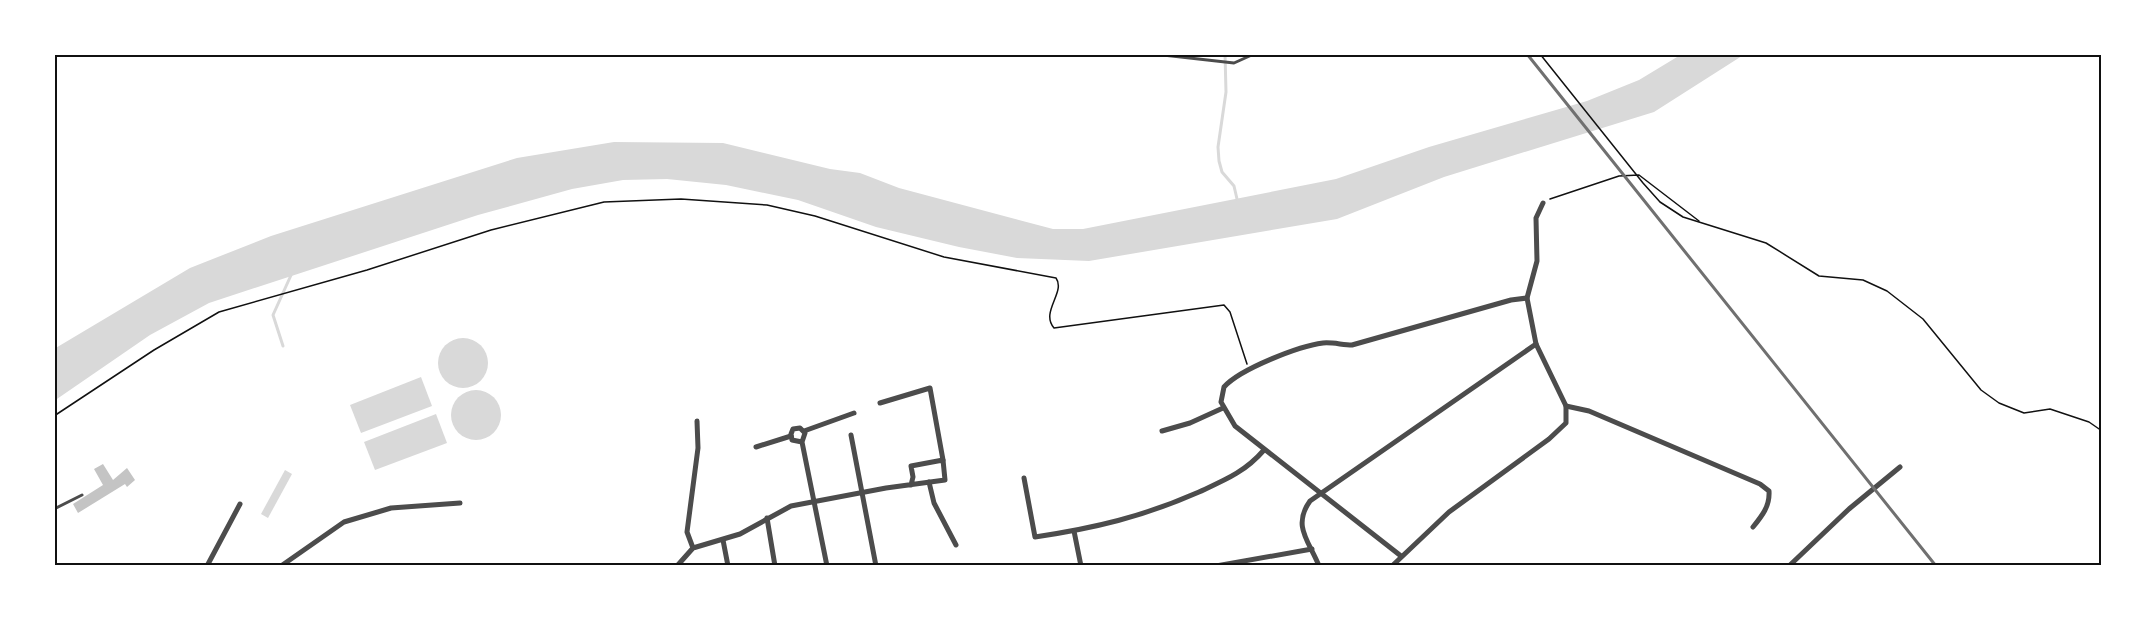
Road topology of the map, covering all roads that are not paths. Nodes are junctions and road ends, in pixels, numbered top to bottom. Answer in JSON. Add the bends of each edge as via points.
{"nodes":[{"id":1,"x":1154,"y":54,"type":"edge"},
{"id":2,"x":1254,"y":54,"type":"edge"},
{"id":3,"x":1543,"y":203,"type":"road end"},
{"id":4,"x":1527,"y":298,"type":"junction"},
{"id":5,"x":1536,"y":344,"type":"junction"},
{"id":6,"x":880,"y":403,"type":"dead end"},
{"id":7,"x":1566,"y":406,"type":"junction"},
{"id":8,"x":1223,"y":408,"type":"junction"},
{"id":9,"x":854,"y":412,"type":"dead end"},
{"id":10,"x":697,"y":421,"type":"dead end"},
{"id":11,"x":804,"y":431,"type":"junction"},
{"id":12,"x":1162,"y":431,"type":"dead end"},
{"id":13,"x":851,"y":435,"type":"dead end"},
{"id":14,"x":790,"y":436,"type":"junction"},
{"id":15,"x":802,"y":441,"type":"junction"},
{"id":16,"x":756,"y":447,"type":"dead end"},
{"id":17,"x":1264,"y":450,"type":"junction"},
{"id":18,"x":943,"y":460,"type":"junction"},
{"id":19,"x":1900,"y":466,"type":"dead end"},
{"id":20,"x":1024,"y":478,"type":"dead end"},
{"id":21,"x":929,"y":482,"type":"junction"},
{"id":22,"x":911,"y":485,"type":"junction"},
{"id":23,"x":861,"y":494,"type":"junction"},
{"id":24,"x":82,"y":495,"type":"dead end"},
{"id":25,"x":1320,"y":495,"type":"junction"},
{"id":26,"x":814,"y":501,"type":"junction"},
{"id":27,"x":460,"y":503,"type":"dead end"},
{"id":28,"x":240,"y":504,"type":"dead end"},
{"id":29,"x":54,"y":508,"type":"edge"},
{"id":30,"x":767,"y":518,"type":"junction"},
{"id":31,"x":1753,"y":527,"type":"dead end"},
{"id":32,"x":1074,"y":531,"type":"junction"},
{"id":33,"x":723,"y":540,"type":"junction"},
{"id":34,"x":956,"y":545,"type":"dead end"},
{"id":35,"x":693,"y":548,"type":"junction"},
{"id":36,"x":1312,"y":549,"type":"junction"},
{"id":37,"x":1401,"y":556,"type":"junction"},
{"id":38,"x":207,"y":566,"type":"edge"},
{"id":39,"x":281,"y":566,"type":"edge"},
{"id":40,"x":677,"y":566,"type":"edge"},
{"id":41,"x":728,"y":566,"type":"edge"},
{"id":42,"x":775,"y":566,"type":"edge"},
{"id":43,"x":827,"y":566,"type":"edge"},
{"id":44,"x":876,"y":566,"type":"edge"},
{"id":45,"x":1081,"y":566,"type":"edge"},
{"id":46,"x":1216,"y":566,"type":"edge"},
{"id":47,"x":1319,"y":566,"type":"edge"},
{"id":48,"x":1392,"y":566,"type":"edge"},
{"id":49,"x":1789,"y":566,"type":"edge"}],
"edges":[{"from":1,"to":2,"type":"lane","via":[[1234,63]]},
{"from":3,"to":4,"type":"street","via":[[1536,218],[1537,261]]},
{"from":4,"to":5,"type":"street"},
{"from":4,"to":8,"type":"street","via":[[1352,345],[1324,343],[1308,347],[1249,370],[1224,387]]},
{"from":5,"to":7,"type":"street"},
{"from":5,"to":25,"type":"street"},
{"from":6,"to":18,"type":"street","via":[[930,388]]},
{"from":7,"to":31,"type":"street","via":[[1589,411],[1760,484],[1769,491],[1770,499]]},
{"from":7,"to":37,"type":"street","via":[[1567,420],[1562,428],[1476,490]]},
{"from":8,"to":12,"type":"street"},
{"from":8,"to":17,"type":"street","via":[[1235,426]]},
{"from":9,"to":11,"type":"street"},
{"from":10,"to":35,"type":"street","via":[[698,448],[687,532]]},
{"from":11,"to":14,"type":"street","via":[[795,428]]},
{"from":11,"to":15,"type":"street"},
{"from":13,"to":23,"type":"street"},
{"from":14,"to":15,"type":"street","via":[[795,442]]},
{"from":14,"to":16,"type":"street"},
{"from":15,"to":26,"type":"street"},
{"from":17,"to":25,"type":"street"},
{"from":17,"to":32,"type":"street","via":[[1240,474],[1154,512]]},
{"from":18,"to":21,"type":"street","via":[[945,480]]},
{"from":18,"to":22,"type":"street","via":[[911,466]]},
{"from":19,"to":49,"type":"street"},
{"from":20,"to":32,"type":"street","via":[[1035,537]]},
{"from":21,"to":22,"type":"street"},
{"from":21,"to":34,"type":"street","via":[[934,503]]},
{"from":22,"to":23,"type":"street"},
{"from":23,"to":26,"type":"street"},
{"from":23,"to":44,"type":"street"},
{"from":24,"to":29,"type":"lane"},
{"from":25,"to":36,"type":"street","via":[[1310,501],[1301,518],[1302,530]]},
{"from":25,"to":37,"type":"street"},
{"from":26,"to":30,"type":"street","via":[[791,506]]},
{"from":26,"to":43,"type":"street"},
{"from":27,"to":39,"type":"street","via":[[391,508],[344,522]]},
{"from":28,"to":38,"type":"street"},
{"from":30,"to":33,"type":"street"},
{"from":30,"to":42,"type":"street"},
{"from":32,"to":45,"type":"street"},
{"from":33,"to":35,"type":"street"},
{"from":33,"to":41,"type":"street"},
{"from":35,"to":40,"type":"street"},
{"from":36,"to":46,"type":"street"},
{"from":36,"to":47,"type":"street"},
{"from":37,"to":48,"type":"street"}]}
